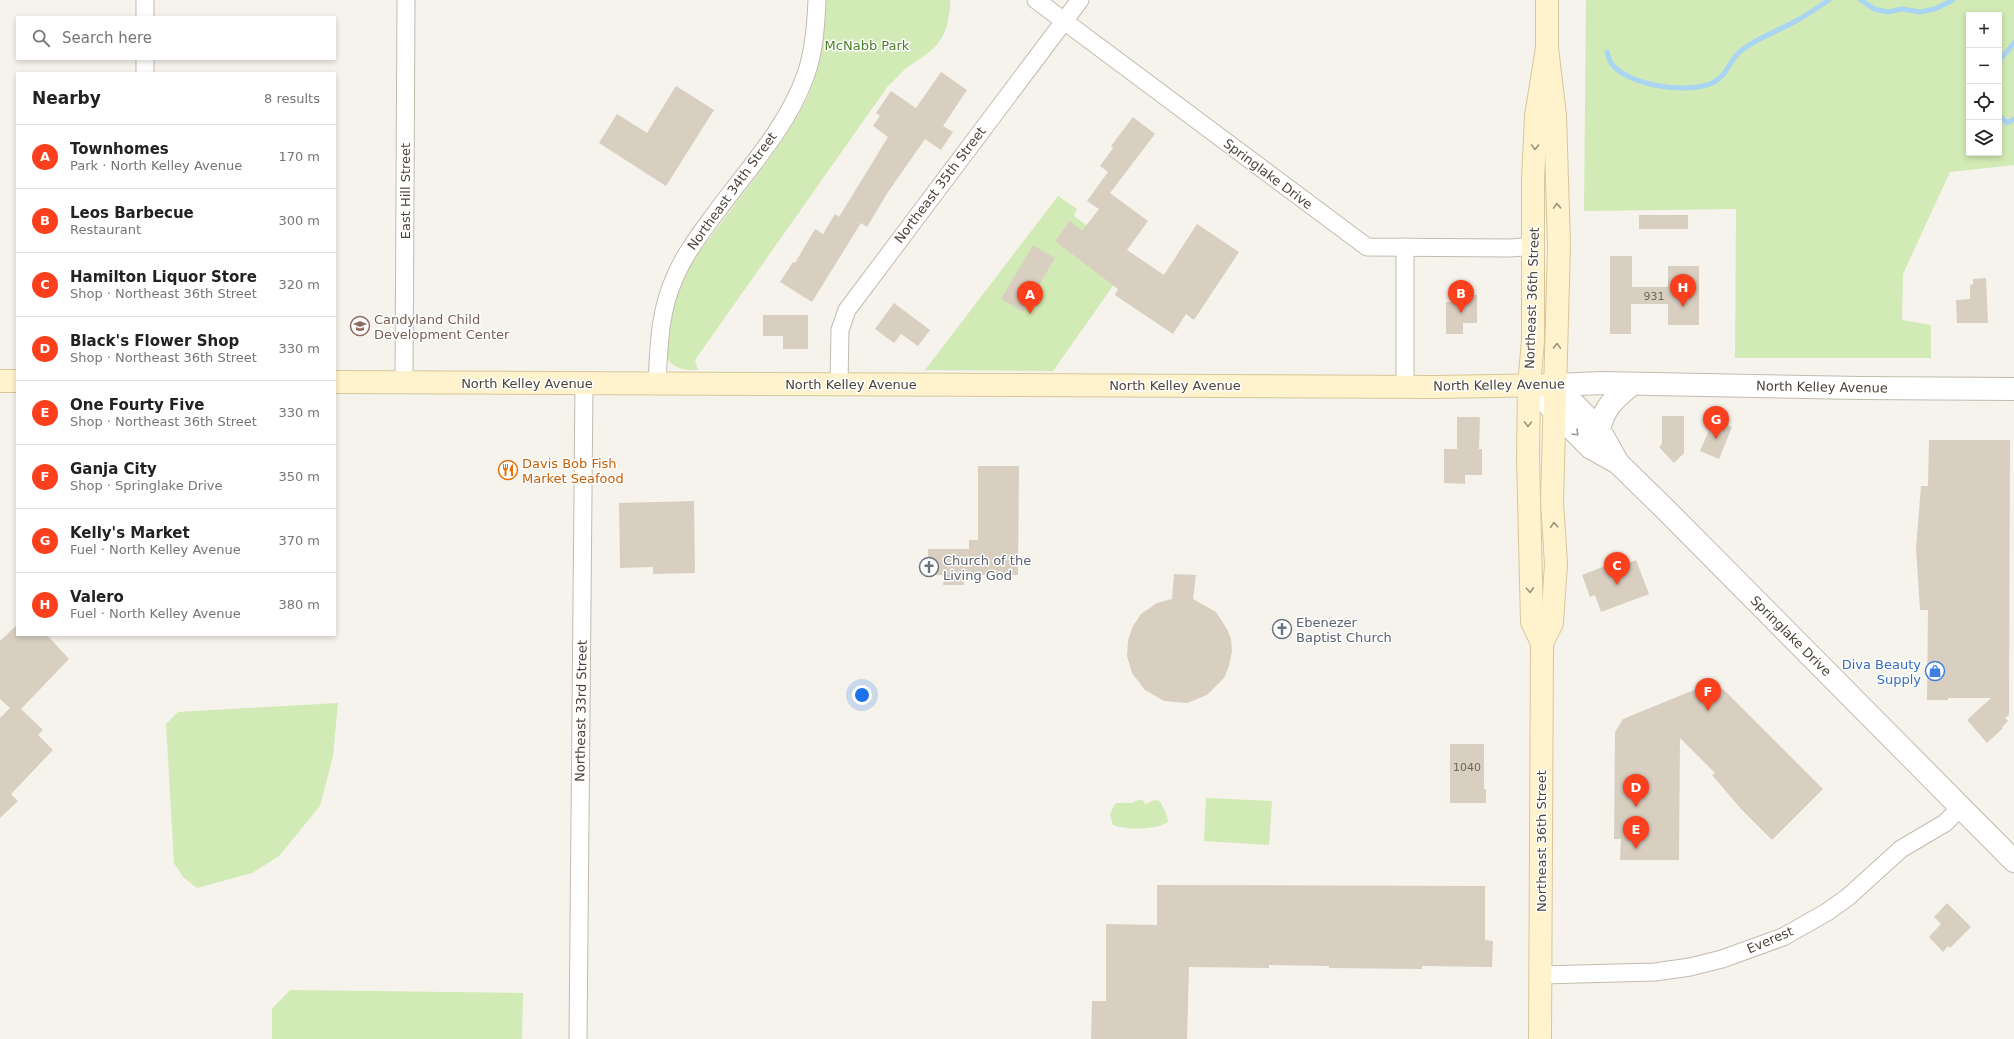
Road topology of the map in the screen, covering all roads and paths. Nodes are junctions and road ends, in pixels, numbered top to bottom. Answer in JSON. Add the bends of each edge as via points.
{"nodes":[{"id":1,"x":145,"y":0,"type":"edge"},
{"id":2,"x":406,"y":0,"type":"edge"},
{"id":3,"x":817,"y":0,"type":"edge"},
{"id":4,"x":1036,"y":0,"type":"edge"},
{"id":5,"x":1080,"y":0,"type":"edge"},
{"id":6,"x":1547,"y":0,"type":"edge"},
{"id":7,"x":145,"y":16,"type":"edge"},
{"id":8,"x":1064,"y":21,"type":"junction"},
{"id":9,"x":1547,"y":48,"type":"junction"},
{"id":10,"x":145,"y":60,"type":"edge"},
{"id":11,"x":145,"y":72,"type":"edge"},
{"id":12,"x":1558,"y":245,"type":"junction"},
{"id":13,"x":1534,"y":246,"type":"junction"},
{"id":14,"x":1405,"y":247,"type":"junction"},
{"id":15,"x":0,"y":381,"type":"edge"},
{"id":16,"x":16,"y":381,"type":"edge"},
{"id":17,"x":336,"y":382,"type":"edge"},
{"id":18,"x":404,"y":382,"type":"junction"},
{"id":19,"x":584,"y":384,"type":"junction"},
{"id":20,"x":657,"y":384,"type":"junction"},
{"id":21,"x":839,"y":384,"type":"junction"},
{"id":22,"x":1632,"y":384,"type":"junction"},
{"id":23,"x":1529,"y":385,"type":"junction"},
{"id":24,"x":1555,"y":385,"type":"junction"},
{"id":25,"x":1405,"y":386,"type":"junction"},
{"id":26,"x":2014,"y":389,"type":"edge"},
{"id":27,"x":1554,"y":411,"type":"junction"},
{"id":28,"x":1599,"y":429,"type":"junction"},
{"id":29,"x":1618,"y":463,"type":"junction"},
{"id":30,"x":1542,"y":643,"type":"junction"},
{"id":31,"x":1961,"y":807,"type":"junction"},
{"id":32,"x":2014,"y":861,"type":"edge"},
{"id":33,"x":1541,"y":975,"type":"junction"},
{"id":34,"x":578,"y":1039,"type":"edge"},
{"id":35,"x":1540,"y":1039,"type":"edge"}],
"edges":[{"from":1,"to":7,"type":"street"},
{"from":2,"to":18,"type":"street","name":"East Hill Street"},
{"from":3,"to":20,"type":"street","name":"Northeast 34th Street","via":[[811,57],[796,98],[772,138],[686,255],[674,278],[662,314]]},
{"from":4,"to":8,"type":"street","name":"Springlake Drive"},
{"from":5,"to":8,"type":"street","name":"Northeast 35th Street"},
{"from":6,"to":9,"type":"main road","name":"Northeast 36th Street"},
{"from":8,"to":14,"type":"street","name":"Springlake Drive","via":[[1367,247]]},
{"from":8,"to":21,"type":"street","name":"Northeast 35th Street","via":[[847,310],[840,330]]},
{"from":12,"to":9,"type":"main road","name":"Northeast 36th Street","one_way":true,"via":[[1555,115]]},
{"from":9,"to":13,"type":"main road","name":"Northeast 36th Street","one_way":true,"via":[[1536,116],[1533,179]]},
{"from":10,"to":11,"type":"street"},
{"from":12,"to":13,"type":"main road"},
{"from":24,"to":12,"type":"main road","name":"Northeast 36th Street","one_way":true},
{"from":13,"to":14,"type":"street","name":"Springlake Drive"},
{"from":13,"to":23,"type":"main road","name":"Northeast 36th Street","via":[[1533,341]]},
{"from":14,"to":25,"type":"street"},
{"from":15,"to":16,"type":"main road"},
{"from":17,"to":18,"type":"main road","name":"North Kelley Avenue"},
{"from":18,"to":19,"type":"main road","name":"North Kelley Avenue"},
{"from":19,"to":20,"type":"main road","name":"North Kelley Avenue"},
{"from":19,"to":34,"type":"street","name":"Northeast 33rd Street"},
{"from":20,"to":21,"type":"main road","name":"North Kelley Avenue"},
{"from":21,"to":25,"type":"main road","name":"North Kelley Avenue"},
{"from":22,"to":24,"type":"street","name":"North Kelley Avenue"},
{"from":22,"to":26,"type":"street","name":"North Kelley Avenue"},
{"from":22,"to":28,"type":"street","via":[[1611,402],[1602,417]]},
{"from":23,"to":24,"type":"main road","name":"North Kelley Avenue"},
{"from":23,"to":25,"type":"main road","name":"North Kelley Avenue"},
{"from":23,"to":27,"type":"street","name":"Springlake Drive"},
{"from":23,"to":30,"type":"main road","name":"Northeast 36th Street","one_way":true,"via":[[1531,615]]},
{"from":24,"to":27,"type":"main road","name":"Northeast 36th Street"},
{"from":24,"to":28,"type":"street","name":"Springlake Drive"},
{"from":27,"to":29,"type":"street","name":"Springlake Drive","one_way":true,"via":[[1591,448]]},
{"from":30,"to":27,"type":"main road","name":"Northeast 36th Street","one_way":true,"via":[[1552,623],[1556,564],[1552,502]]},
{"from":28,"to":29,"type":"street","name":"Springlake Drive"},
{"from":29,"to":31,"type":"street","name":"Springlake Drive"},
{"from":30,"to":33,"type":"main road","name":"Northeast 36th Street"},
{"from":31,"to":32,"type":"street","name":"Springlake Drive"},
{"from":31,"to":33,"type":"street","name":"Everest","via":[[1945,823],[1900,849],[1848,897],[1827,912],[1783,936],[1722,959],[1690,967],[1655,972]]},
{"from":33,"to":35,"type":"main road","name":"Northeast 36th Street"}]}
